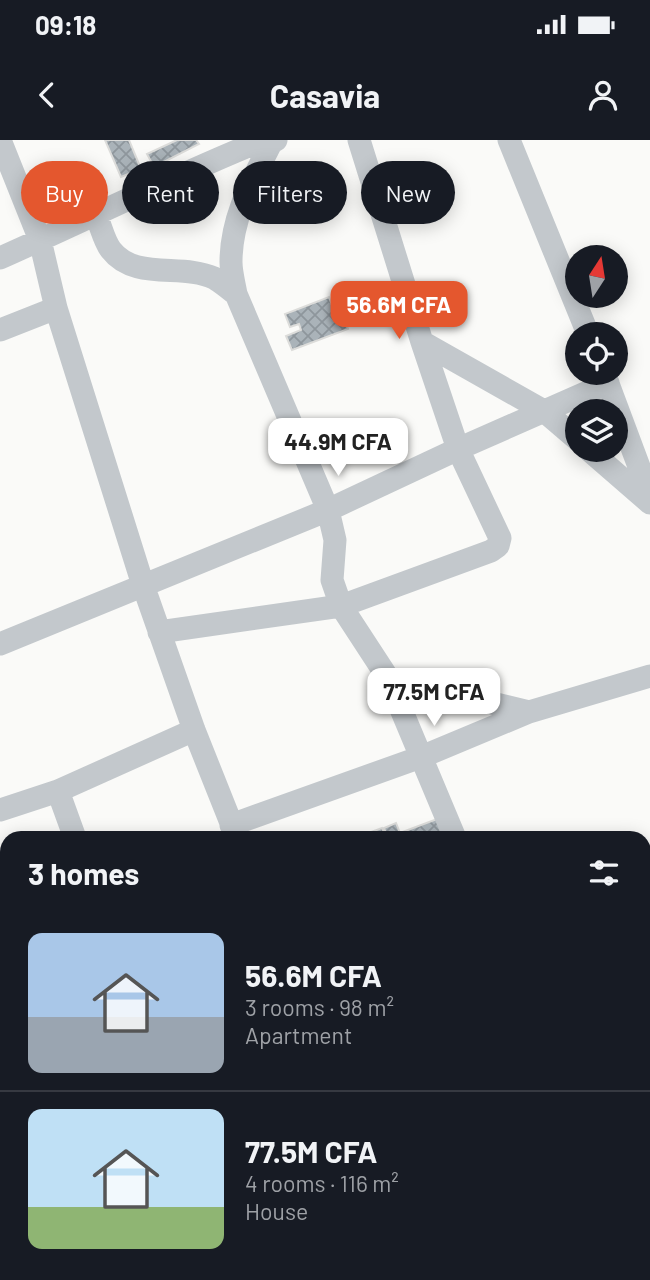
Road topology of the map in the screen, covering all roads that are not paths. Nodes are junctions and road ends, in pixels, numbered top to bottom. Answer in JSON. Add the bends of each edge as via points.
{"nodes":[{"id":1,"x":0,"y":140,"type":"edge"},
{"id":2,"x":263,"y":140,"type":"edge"},
{"id":3,"x":276,"y":140,"type":"edge"},
{"id":4,"x":359,"y":140,"type":"edge"},
{"id":5,"x":509,"y":140,"type":"edge"},
{"id":6,"x":209,"y":150,"type":"edge"},
{"id":7,"x":108,"y":208,"type":"edge"},
{"id":8,"x":76,"y":224,"type":"edge"},
{"id":9,"x":100,"y":224,"type":"edge"},
{"id":10,"x":40,"y":240,"type":"junction"},
{"id":11,"x":0,"y":258,"type":"edge"},
{"id":12,"x":236,"y":294,"type":"junction"},
{"id":13,"x":56,"y":308,"type":"junction"},
{"id":14,"x":583,"y":322,"type":"edge"},
{"id":15,"x":0,"y":330,"type":"edge"},
{"id":16,"x":422,"y":342,"type":"junction"},
{"id":17,"x":593,"y":385,"type":"edge"},
{"id":18,"x":609,"y":385,"type":"edge"},
{"id":19,"x":544,"y":411,"type":"junction"},
{"id":20,"x":565,"y":429,"type":"edge"},
{"id":21,"x":458,"y":449,"type":"junction"},
{"id":22,"x":603,"y":462,"type":"edge"},
{"id":23,"x":650,"y":496,"type":"edge"},
{"id":24,"x":650,"y":503,"type":"edge"},
{"id":25,"x":328,"y":510,"type":"junction"},
{"id":26,"x":143,"y":585,"type":"junction"},
{"id":27,"x":341,"y":606,"type":"junction"},
{"id":28,"x":159,"y":632,"type":"junction"},
{"id":29,"x":0,"y":644,"type":"edge"},
{"id":30,"x":650,"y":676,"type":"edge"},
{"id":31,"x":388,"y":678,"type":"junction"},
{"id":32,"x":529,"y":712,"type":"junction"},
{"id":33,"x":194,"y":730,"type":"junction"},
{"id":34,"x":421,"y":757,"type":"junction"},
{"id":35,"x":58,"y":791,"type":"junction"},
{"id":36,"x":0,"y":810,"type":"edge"},
{"id":37,"x":72,"y":831,"type":"edge"},
{"id":38,"x":234,"y":831,"type":"edge"},
{"id":39,"x":236,"y":831,"type":"edge"},
{"id":40,"x":452,"y":831,"type":"edge"}],
"edges":[{"from":1,"to":10,"type":"street"},
{"from":2,"to":6,"type":"street"},
{"from":3,"to":12,"type":"street","via":[[249,187],[232,239]]},
{"from":4,"to":16,"type":"street"},
{"from":5,"to":14,"type":"street"},
{"from":6,"to":7,"type":"street"},
{"from":8,"to":10,"type":"street"},
{"from":9,"to":12,"type":"street","via":[[111,250],[127,264],[213,278]]},
{"from":10,"to":11,"type":"street"},
{"from":10,"to":13,"type":"street"},
{"from":12,"to":25,"type":"street"},
{"from":13,"to":15,"type":"street"},
{"from":13,"to":26,"type":"street"},
{"from":16,"to":19,"type":"street"},
{"from":16,"to":21,"type":"street"},
{"from":17,"to":19,"type":"street"},
{"from":18,"to":23,"type":"street"},
{"from":19,"to":20,"type":"street"},
{"from":19,"to":21,"type":"street"},
{"from":21,"to":25,"type":"street"},
{"from":21,"to":27,"type":"street","via":[[500,538],[498,545]]},
{"from":22,"to":24,"type":"street"},
{"from":25,"to":26,"type":"street"},
{"from":25,"to":27,"type":"street","via":[[335,540],[332,580]]},
{"from":26,"to":28,"type":"street"},
{"from":26,"to":29,"type":"street"},
{"from":27,"to":28,"type":"street"},
{"from":27,"to":31,"type":"street"},
{"from":28,"to":33,"type":"street"},
{"from":30,"to":32,"type":"street"},
{"from":31,"to":32,"type":"street"},
{"from":31,"to":34,"type":"street"},
{"from":32,"to":34,"type":"street"},
{"from":33,"to":35,"type":"street"},
{"from":33,"to":38,"type":"street"},
{"from":34,"to":39,"type":"street"},
{"from":34,"to":40,"type":"street"},
{"from":35,"to":36,"type":"street"},
{"from":35,"to":37,"type":"street"}]}
